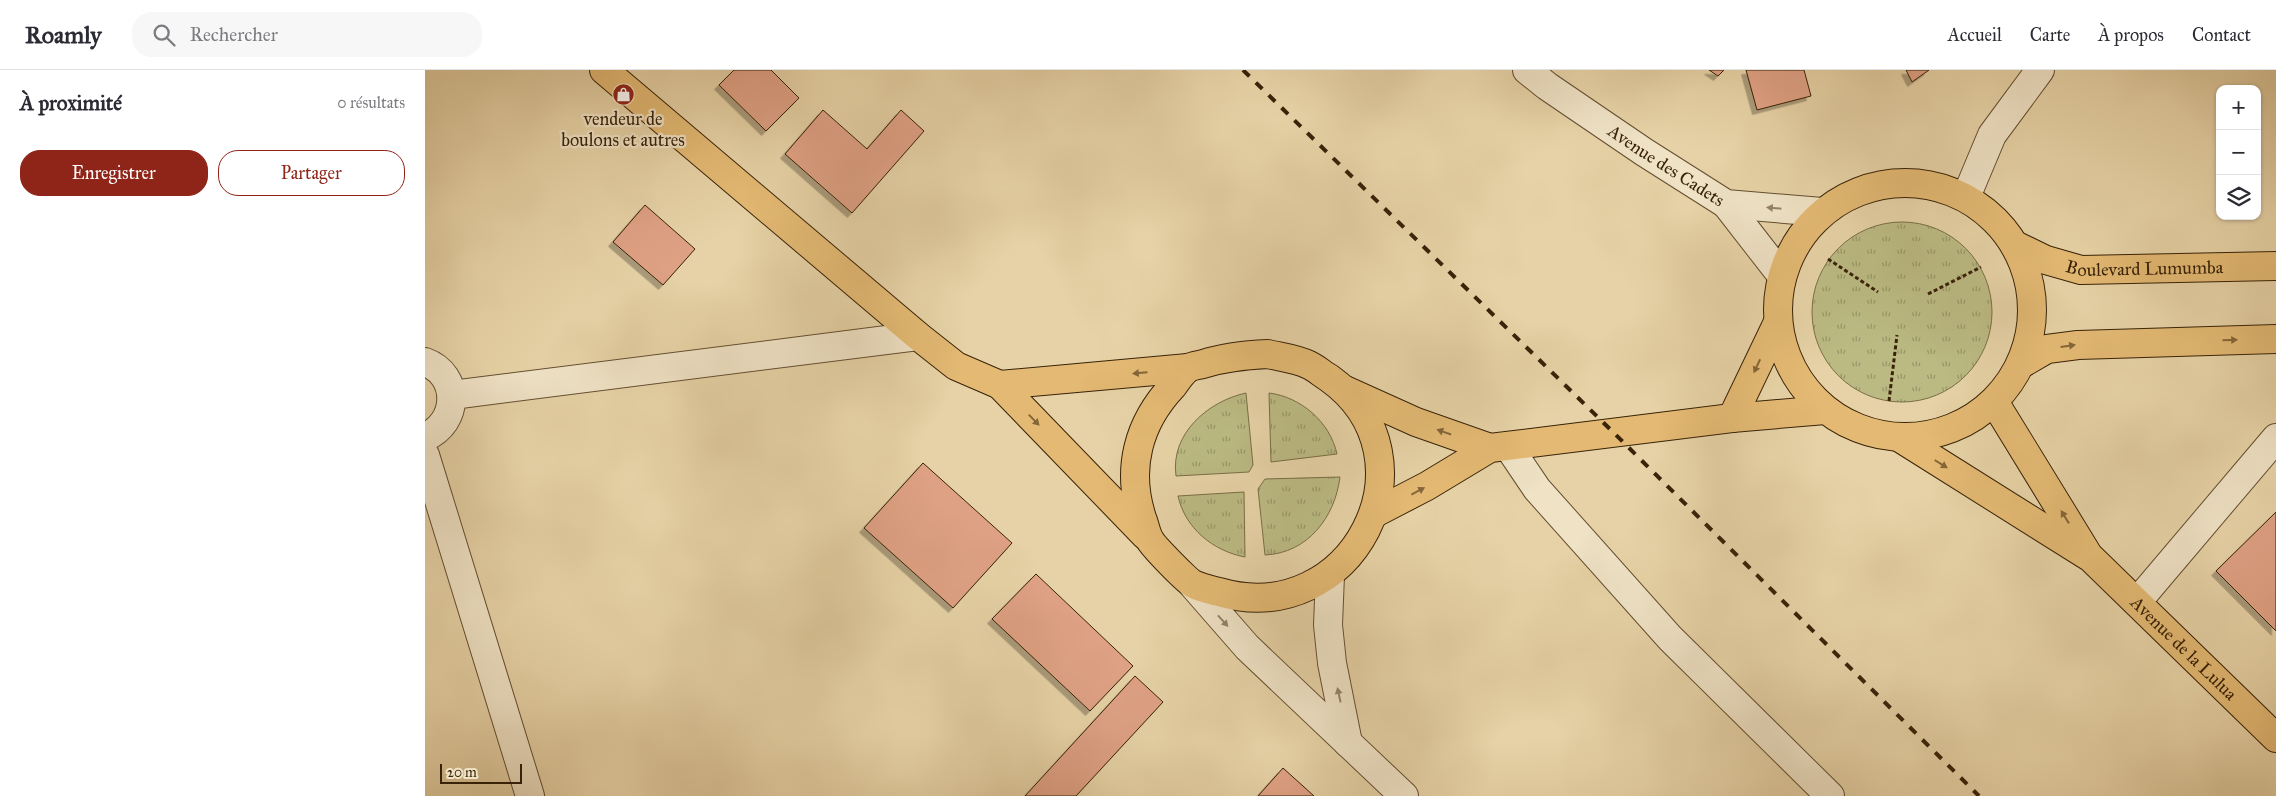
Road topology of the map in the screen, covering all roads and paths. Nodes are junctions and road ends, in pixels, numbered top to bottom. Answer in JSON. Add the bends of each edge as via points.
{"nodes":[{"id":1,"x":604,"y":70,"type":"edge"},
{"id":2,"x":1527,"y":70,"type":"edge"},
{"id":3,"x":2040,"y":70,"type":"edge"},
{"id":4,"x":1966,"y":197,"type":"junction"},
{"id":5,"x":1726,"y":204,"type":"junction"},
{"id":6,"x":1822,"y":212,"type":"junction"},
{"id":7,"x":2017,"y":246,"type":"junction"},
{"id":8,"x":1828,"y":259,"type":"dead end"},
{"id":9,"x":2276,"y":266,"type":"edge"},
{"id":10,"x":1981,"y":267,"type":"dead end"},
{"id":11,"x":1781,"y":276,"type":"junction"},
{"id":12,"x":1878,"y":292,"type":"dead end"},
{"id":13,"x":1928,"y":294,"type":"dead end"},
{"id":14,"x":1777,"y":322,"type":"junction"},
{"id":15,"x":1897,"y":335,"type":"dead end"},
{"id":16,"x":919,"y":336,"type":"junction"},
{"id":17,"x":2276,"y":339,"type":"edge"},
{"id":18,"x":425,"y":362,"type":"edge"},
{"id":19,"x":2023,"y":363,"type":"junction"},
{"id":20,"x":1189,"y":368,"type":"junction"},
{"id":21,"x":1000,"y":386,"type":"junction"},
{"id":22,"x":1343,"y":389,"type":"junction"},
{"id":23,"x":452,"y":396,"type":"junction"},
{"id":24,"x":1889,"y":401,"type":"dead end"},
{"id":25,"x":1995,"y":403,"type":"junction"},
{"id":26,"x":1825,"y":410,"type":"junction"},
{"id":27,"x":1732,"y":418,"type":"junction"},
{"id":28,"x":425,"y":437,"type":"edge"},
{"id":29,"x":1900,"y":438,"type":"junction"},
{"id":30,"x":2276,"y":438,"type":"edge"},
{"id":31,"x":1499,"y":447,"type":"junction"},
{"id":32,"x":425,"y":455,"type":"edge"},
{"id":33,"x":1375,"y":513,"type":"junction"},
{"id":34,"x":1150,"y":540,"type":"junction"},
{"id":35,"x":2091,"y":558,"type":"junction"},
{"id":36,"x":1330,"y":575,"type":"junction"},
{"id":37,"x":1192,"y":584,"type":"junction"},
{"id":38,"x":2137,"y":602,"type":"junction"},
{"id":39,"x":2276,"y":738,"type":"edge"},
{"id":40,"x":1348,"y":743,"type":"junction"},
{"id":41,"x":530,"y":796,"type":"edge"},
{"id":42,"x":1404,"y":796,"type":"edge"},
{"id":43,"x":1830,"y":796,"type":"edge"}],
"edges":[{"from":1,"to":16,"type":"main road"},
{"from":2,"to":5,"type":"street","name":"Avenue des Cadets","via":[[1644,152]]},
{"from":3,"to":4,"type":"street","via":[[1992,135]]},
{"from":4,"to":6,"type":"main road","via":[[1930,184],[1892,182],[1855,192]]},
{"from":4,"to":7,"type":"main road","via":[[1995,218]]},
{"from":6,"to":5,"type":"street","name":"Avenue des Cadets","one_way":true},
{"from":5,"to":11,"type":"street"},
{"from":6,"to":11,"type":"main road","via":[[1797,241]]},
{"from":7,"to":9,"type":"main road","name":"Boulevard Lumumba","via":[[2046,260],[2081,270]]},
{"from":7,"to":19,"type":"main road","via":[[2035,304]]},
{"from":8,"to":12,"type":"path"},
{"from":10,"to":13,"type":"path"},
{"from":11,"to":14,"type":"main road"},
{"from":14,"to":26,"type":"main road","via":[[1785,354],[1801,385]]},
{"from":14,"to":27,"type":"main road","one_way":true},
{"from":15,"to":24,"type":"path"},
{"from":16,"to":21,"type":"main road","via":[[957,366]]},
{"from":16,"to":23,"type":"street"},
{"from":19,"to":17,"type":"main road","one_way":true,"via":[[2047,349],[2078,344]]},
{"from":18,"to":23,"type":"street","via":[[446,378]]},
{"from":19,"to":25,"type":"main road"},
{"from":20,"to":21,"type":"main road","one_way":true},
{"from":20,"to":22,"type":"main road","via":[[1226,357],[1268,354],[1309,364]]},
{"from":20,"to":34,"type":"main road","via":[[1161,398],[1143,430],[1134,466],[1137,503]]},
{"from":21,"to":34,"type":"main road","one_way":true},
{"from":31,"to":22,"type":"main road","one_way":true,"via":[[1416,422]]},
{"from":22,"to":33,"type":"main road","via":[[1364,416],[1377,447],[1380,480]]},
{"from":23,"to":28,"type":"street","via":[[451,410],[444,423],[434,434]]},
{"from":25,"to":29,"type":"main road","via":[[1967,423],[1935,435]]},
{"from":35,"to":25,"type":"main road","one_way":true},
{"from":26,"to":27,"type":"main road"},
{"from":26,"to":29,"type":"main road","via":[[1847,424],[1873,434]]},
{"from":27,"to":31,"type":"main road"},
{"from":29,"to":35,"type":"main road","one_way":true},
{"from":30,"to":38,"type":"street"},
{"from":33,"to":31,"type":"main road","one_way":true},
{"from":31,"to":43,"type":"street","via":[[1670,638]]},
{"from":32,"to":41,"type":"street"},
{"from":33,"to":36,"type":"main road","via":[[1357,548]]},
{"from":34,"to":37,"type":"main road"},
{"from":35,"to":38,"type":"main road","name":"Avenue de la Lulua"},
{"from":36,"to":37,"type":"main road","via":[[1300,591],[1266,598],[1232,596]]},
{"from":40,"to":36,"type":"street","one_way":true,"via":[[1332,663],[1328,625]]},
{"from":37,"to":40,"type":"street","one_way":true,"via":[[1247,647]]},
{"from":38,"to":39,"type":"main road","name":"Avenue de la Lulua"},
{"from":40,"to":42,"type":"street"}]}
